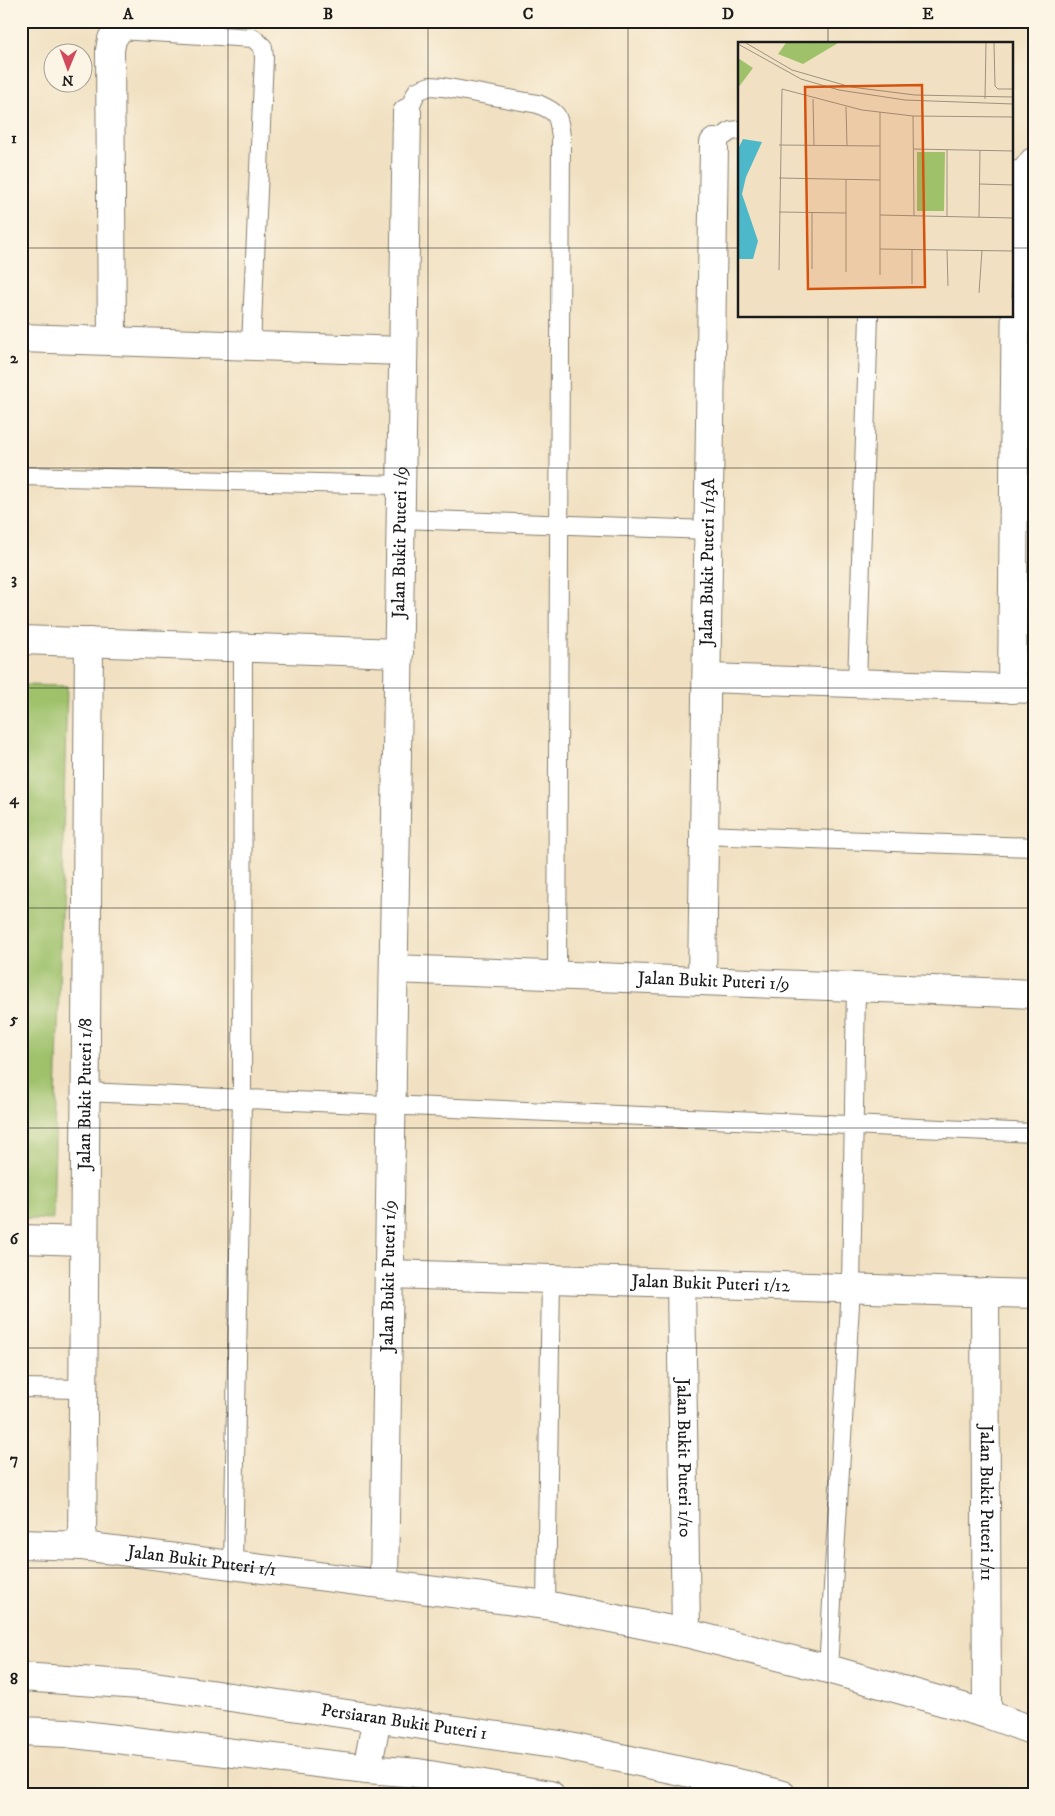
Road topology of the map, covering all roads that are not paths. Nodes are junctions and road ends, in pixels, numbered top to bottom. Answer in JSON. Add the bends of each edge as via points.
{"nodes":[{"id":1,"x":118,"y":30,"type":"joint"},
{"id":2,"x":407,"y":113,"type":"joint"},
{"id":3,"x":738,"y":130,"type":"edge"},
{"id":4,"x":714,"y":143,"type":"joint"},
{"id":5,"x":1025,"y":166,"type":"edge"},
{"id":6,"x":869,"y":318,"type":"edge"},
{"id":7,"x":21,"y":338,"type":"edge"},
{"id":8,"x":112,"y":341,"type":"junction"},
{"id":9,"x":251,"y":346,"type":"junction"},
{"id":10,"x":403,"y":351,"type":"junction"},
{"id":11,"x":21,"y":476,"type":"edge"},
{"id":12,"x":401,"y":485,"type":"junction"},
{"id":13,"x":401,"y":519,"type":"junction"},
{"id":14,"x":558,"y":524,"type":"junction"},
{"id":15,"x":709,"y":530,"type":"junction"},
{"id":16,"x":21,"y":640,"type":"edge"},
{"id":17,"x":89,"y":642,"type":"junction"},
{"id":18,"x":243,"y":648,"type":"junction"},
{"id":19,"x":398,"y":653,"type":"junction"},
{"id":20,"x":707,"y":678,"type":"junction"},
{"id":21,"x":856,"y":683,"type":"junction"},
{"id":22,"x":1023,"y":689,"type":"edge"},
{"id":23,"x":704,"y":835,"type":"junction"},
{"id":24,"x":1034,"y":847,"type":"edge"},
{"id":25,"x":394,"y":969,"type":"junction"},
{"id":26,"x":557,"y":975,"type":"junction"},
{"id":27,"x":702,"y":981,"type":"junction"},
{"id":28,"x":856,"y":987,"type":"junction"},
{"id":29,"x":1034,"y":994,"type":"edge"},
{"id":30,"x":86,"y":1092,"type":"junction"},
{"id":31,"x":242,"y":1098,"type":"junction"},
{"id":32,"x":392,"y":1105,"type":"junction"},
{"id":33,"x":854,"y":1125,"type":"junction"},
{"id":34,"x":1034,"y":1133,"type":"edge"},
{"id":35,"x":21,"y":1239,"type":"edge"},
{"id":36,"x":84,"y":1241,"type":"junction"},
{"id":37,"x":389,"y":1274,"type":"junction"},
{"id":38,"x":551,"y":1278,"type":"junction"},
{"id":39,"x":681,"y":1283,"type":"junction"},
{"id":40,"x":852,"y":1288,"type":"junction"},
{"id":41,"x":985,"y":1292,"type":"junction"},
{"id":42,"x":1034,"y":1294,"type":"edge"},
{"id":43,"x":21,"y":1388,"type":"edge"},
{"id":44,"x":83,"y":1389,"type":"junction"},
{"id":45,"x":21,"y":1544,"type":"edge"},
{"id":46,"x":82,"y":1546,"type":"junction"},
{"id":47,"x":233,"y":1566,"type":"junction"},
{"id":48,"x":384,"y":1584,"type":"junction"},
{"id":49,"x":546,"y":1605,"type":"junction"},
{"id":50,"x":686,"y":1633,"type":"junction"},
{"id":51,"x":828,"y":1669,"type":"junction"},
{"id":52,"x":21,"y":1677,"type":"edge"},
{"id":53,"x":987,"y":1714,"type":"junction"},
{"id":54,"x":377,"y":1718,"type":"junction"},
{"id":55,"x":21,"y":1731,"type":"edge"},
{"id":56,"x":1034,"y":1731,"type":"edge"},
{"id":57,"x":368,"y":1769,"type":"junction"},
{"id":58,"x":550,"y":1795,"type":"edge"},
{"id":59,"x":782,"y":1795,"type":"edge"}],
"edges":[{"from":1,"to":8,"type":"street","via":[[110,50]]},
{"from":1,"to":9,"type":"lane","via":[[253,38],[263,47]]},
{"from":2,"to":10,"type":"street","name":"Jalan Bukit Puteri 1/9"},
{"from":2,"to":14,"type":"lane","via":[[416,90],[430,86],[538,104],[552,110],[559,119]]},
{"from":3,"to":4,"type":"lane","via":[[731,131]]},
{"from":4,"to":15,"type":"street","name":"Jalan Bukit Puteri 1/13A"},
{"from":5,"to":22,"type":"street"},
{"from":6,"to":21,"type":"lane"},
{"from":7,"to":8,"type":"street"},
{"from":8,"to":9,"type":"street"},
{"from":9,"to":10,"type":"street"},
{"from":10,"to":12,"type":"street","name":"Jalan Bukit Puteri 1/9"},
{"from":11,"to":12,"type":"lane"},
{"from":12,"to":13,"type":"street","name":"Jalan Bukit Puteri 1/9"},
{"from":13,"to":14,"type":"lane"},
{"from":13,"to":19,"type":"street","name":"Jalan Bukit Puteri 1/9"},
{"from":14,"to":15,"type":"lane"},
{"from":14,"to":26,"type":"lane"},
{"from":15,"to":20,"type":"street","name":"Jalan Bukit Puteri 1/13A"},
{"from":16,"to":17,"type":"street"},
{"from":17,"to":18,"type":"street"},
{"from":17,"to":30,"type":"street","name":"Jalan Bukit Puteri 1/8"},
{"from":18,"to":19,"type":"street"},
{"from":18,"to":31,"type":"lane"},
{"from":19,"to":25,"type":"street","name":"Jalan Bukit Puteri 1/9"},
{"from":20,"to":21,"type":"street"},
{"from":20,"to":23,"type":"street","name":"Jalan Bukit Puteri 1/13A"},
{"from":21,"to":22,"type":"street"},
{"from":23,"to":24,"type":"lane"},
{"from":23,"to":27,"type":"street","name":"Jalan Bukit Puteri 1/13A"},
{"from":25,"to":26,"type":"street","name":"Jalan Bukit Puteri 1/9"},
{"from":25,"to":32,"type":"street","name":"Jalan Bukit Puteri 1/9"},
{"from":26,"to":27,"type":"street","name":"Jalan Bukit Puteri 1/9"},
{"from":27,"to":28,"type":"street","name":"Jalan Bukit Puteri 1/9"},
{"from":28,"to":29,"type":"street","name":"Jalan Bukit Puteri 1/9"},
{"from":28,"to":33,"type":"lane"},
{"from":30,"to":31,"type":"lane"},
{"from":30,"to":36,"type":"street","name":"Jalan Bukit Puteri 1/8"},
{"from":31,"to":32,"type":"lane"},
{"from":31,"to":47,"type":"lane"},
{"from":32,"to":33,"type":"lane"},
{"from":32,"to":37,"type":"street","name":"Jalan Bukit Puteri 1/9"},
{"from":33,"to":34,"type":"lane"},
{"from":33,"to":40,"type":"lane"},
{"from":35,"to":36,"type":"street"},
{"from":36,"to":44,"type":"street","name":"Jalan Bukit Puteri 1/8"},
{"from":37,"to":38,"type":"street","name":"Jalan Bukit Puteri 1/12"},
{"from":37,"to":48,"type":"street","name":"Jalan Bukit Puteri 1/9"},
{"from":38,"to":39,"type":"street","name":"Jalan Bukit Puteri 1/12"},
{"from":38,"to":49,"type":"lane"},
{"from":39,"to":40,"type":"street","name":"Jalan Bukit Puteri 1/12"},
{"from":39,"to":50,"type":"street","name":"Jalan Bukit Puteri 1/10"},
{"from":40,"to":41,"type":"street","name":"Jalan Bukit Puteri 1/12"},
{"from":40,"to":51,"type":"lane"},
{"from":41,"to":42,"type":"street","name":"Jalan Bukit Puteri 1/12"},
{"from":41,"to":53,"type":"street","name":"Jalan Bukit Puteri 1/11"},
{"from":43,"to":44,"type":"lane"},
{"from":44,"to":46,"type":"street","name":"Jalan Bukit Puteri 1/8"},
{"from":45,"to":46,"type":"street","name":"Jalan Bukit Puteri 1/1"},
{"from":46,"to":47,"type":"street","name":"Jalan Bukit Puteri 1/1"},
{"from":47,"to":48,"type":"street","name":"Jalan Bukit Puteri 1/1"},
{"from":48,"to":49,"type":"street","name":"Jalan Bukit Puteri 1/1"},
{"from":49,"to":50,"type":"street","name":"Jalan Bukit Puteri 1/1"},
{"from":50,"to":51,"type":"street","name":"Jalan Bukit Puteri 1/1"},
{"from":51,"to":53,"type":"street","name":"Jalan Bukit Puteri 1/1"},
{"from":52,"to":54,"type":"street","name":"Persiaran Bukit Puteri 1","via":[[155,1686]]},
{"from":53,"to":56,"type":"street","name":"Jalan Bukit Puteri 1/1"},
{"from":54,"to":57,"type":"street"},
{"from":54,"to":59,"type":"street","name":"Persiaran Bukit Puteri 1","via":[[560,1745]]},
{"from":55,"to":57,"type":"street","via":[[66,1733]]},
{"from":57,"to":58,"type":"street","via":[[418,1773]]}]}
